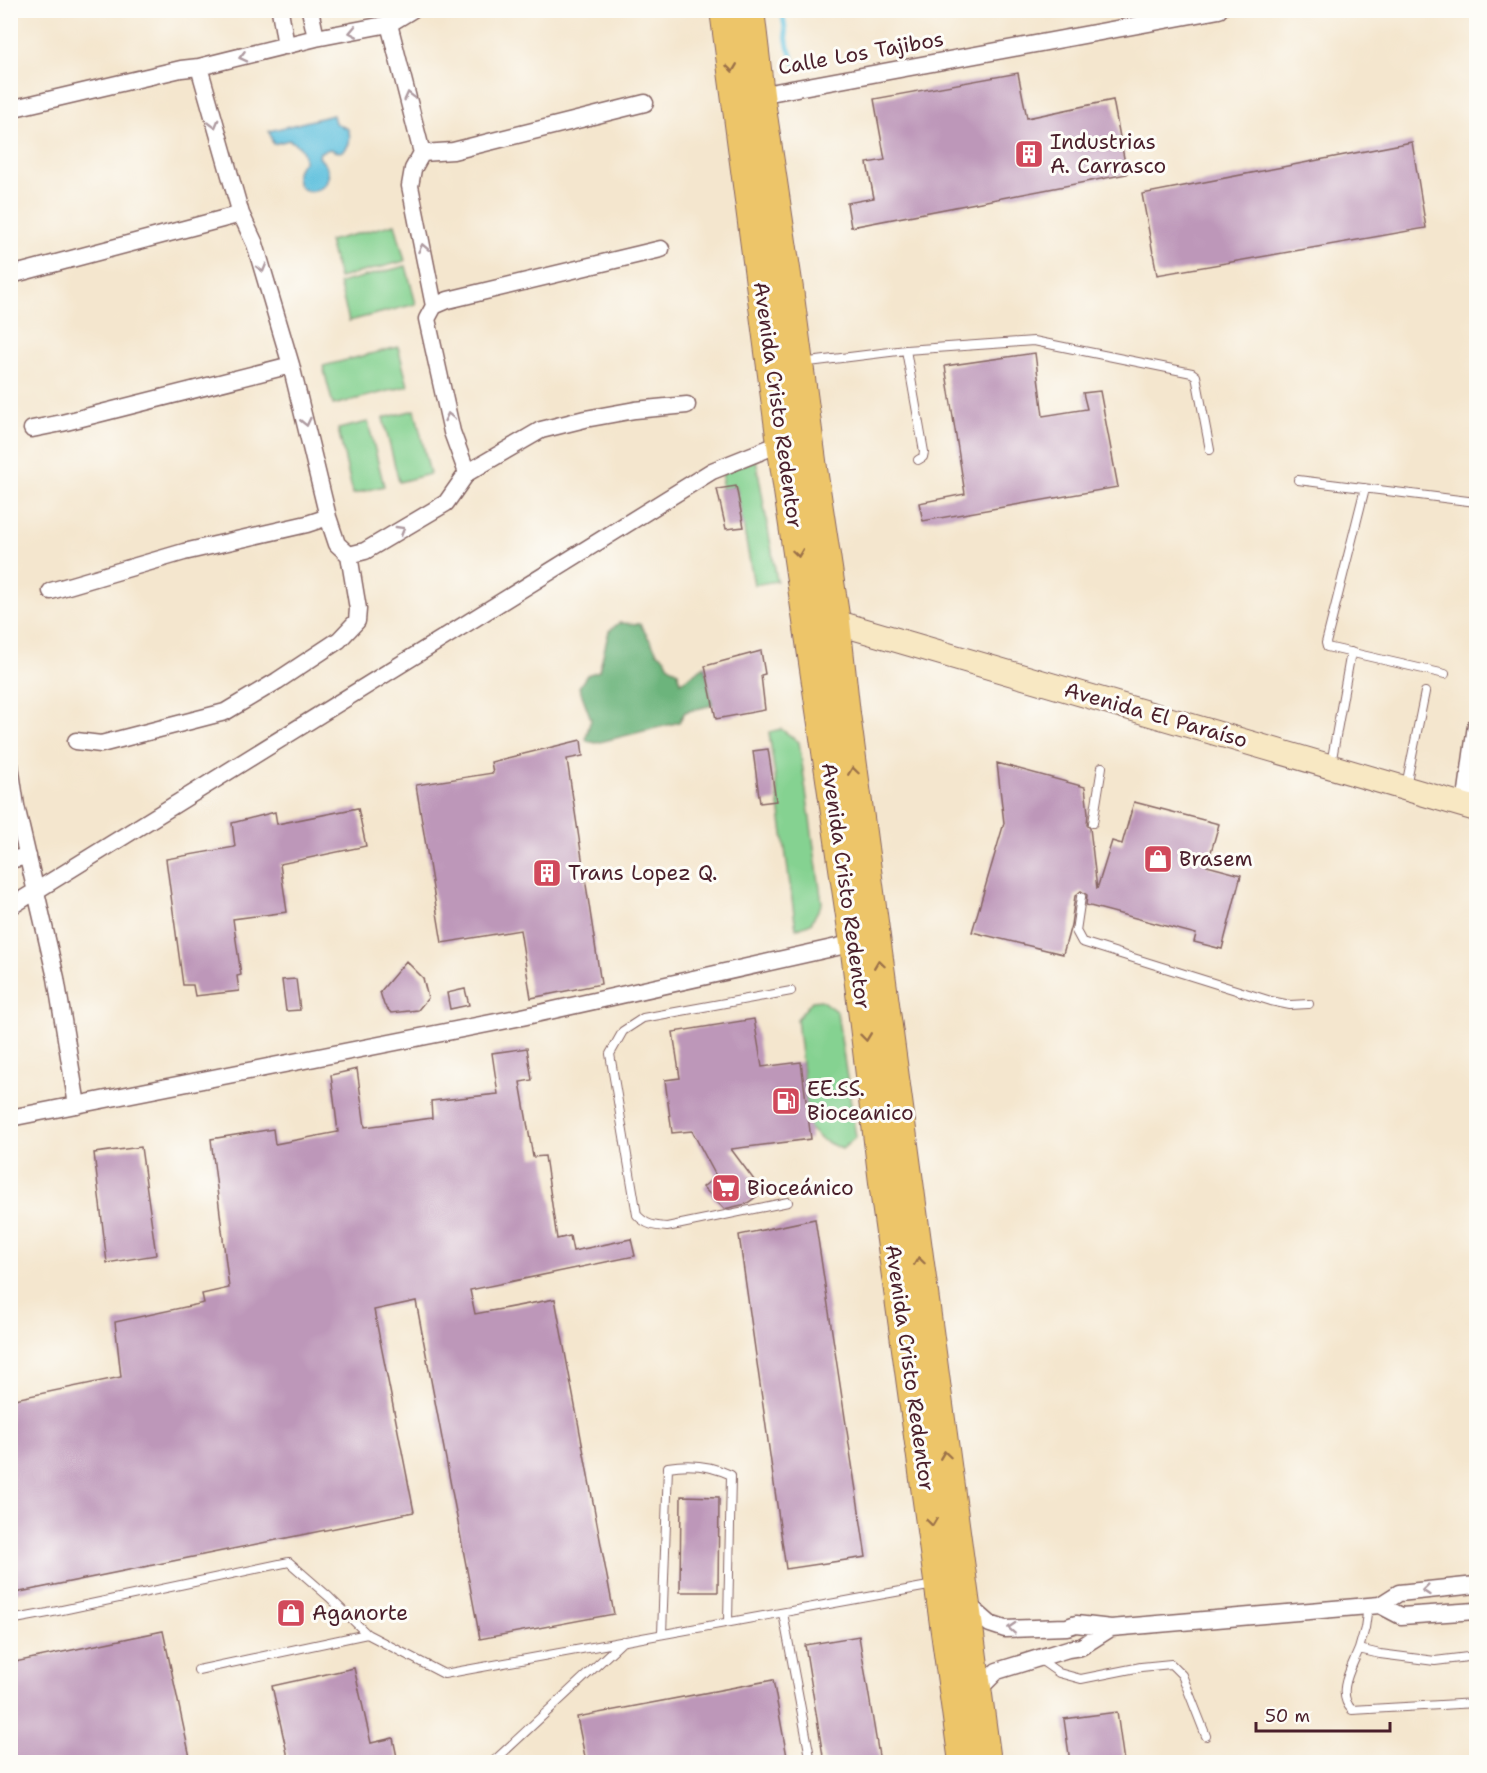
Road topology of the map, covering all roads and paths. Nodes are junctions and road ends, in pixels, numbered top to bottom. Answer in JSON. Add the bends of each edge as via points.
{"nodes":[{"id":1,"x":280,"y":10,"type":"edge"},
{"id":2,"x":310,"y":10,"type":"edge"},
{"id":3,"x":412,"y":10,"type":"edge"},
{"id":4,"x":725,"y":10,"type":"edge"},
{"id":5,"x":749,"y":10,"type":"edge"},
{"id":6,"x":1219,"y":10,"type":"edge"},
{"id":7,"x":389,"y":24,"type":"junction"},
{"id":8,"x":316,"y":38,"type":"junction"},
{"id":9,"x":286,"y":46,"type":"junction"},
{"id":10,"x":199,"y":67,"type":"junction"},
{"id":11,"x":759,"y":95,"type":"junction"},
{"id":12,"x":645,"y":103,"type":"dead end"},
{"id":13,"x":10,"y":109,"type":"edge"},
{"id":14,"x":423,"y":153,"type":"junction"},
{"id":15,"x":241,"y":214,"type":"junction"},
{"id":16,"x":661,"y":249,"type":"dead end"},
{"id":17,"x":11,"y":275,"type":"edge"},
{"id":18,"x":434,"y":306,"type":"junction"},
{"id":19,"x":906,"y":350,"type":"junction"},
{"id":20,"x":798,"y":363,"type":"junction"},
{"id":21,"x":291,"y":365,"type":"junction"},
{"id":22,"x":687,"y":405,"type":"dead end"},
{"id":23,"x":32,"y":429,"type":"dead end"},
{"id":24,"x":782,"y":443,"type":"junction"},
{"id":25,"x":1210,"y":450,"type":"dead end"},
{"id":26,"x":918,"y":460,"type":"dead end"},
{"id":27,"x":467,"y":473,"type":"junction"},
{"id":28,"x":1298,"y":480,"type":"dead end"},
{"id":29,"x":1365,"y":488,"type":"junction"},
{"id":30,"x":1476,"y":502,"type":"edge"},
{"id":31,"x":328,"y":517,"type":"junction"},
{"id":32,"x":349,"y":555,"type":"junction"},
{"id":33,"x":51,"y":591,"type":"dead end"},
{"id":34,"x":836,"y":622,"type":"junction"},
{"id":35,"x":1352,"y":652,"type":"junction"},
{"id":36,"x":1445,"y":674,"type":"dead end"},
{"id":37,"x":1425,"y":692,"type":"dead end"},
{"id":38,"x":1476,"y":725,"type":"edge"},
{"id":39,"x":76,"y":741,"type":"dead end"},
{"id":40,"x":10,"y":765,"type":"edge"},
{"id":41,"x":1330,"y":766,"type":"junction"},
{"id":42,"x":1102,"y":767,"type":"dead end"},
{"id":43,"x":1406,"y":789,"type":"junction"},
{"id":44,"x":1471,"y":808,"type":"edge"},
{"id":45,"x":1093,"y":823,"type":"dead end"},
{"id":46,"x":28,"y":856,"type":"junction"},
{"id":47,"x":10,"y":860,"type":"edge"},
{"id":48,"x":37,"y":890,"type":"junction"},
{"id":49,"x":1082,"y":897,"type":"dead end"},
{"id":50,"x":10,"y":907,"type":"edge"},
{"id":51,"x":855,"y":943,"type":"junction"},
{"id":52,"x":791,"y":991,"type":"dead end"},
{"id":53,"x":1309,"y":1004,"type":"dead end"},
{"id":54,"x":77,"y":1105,"type":"junction"},
{"id":55,"x":10,"y":1118,"type":"edge"},
{"id":56,"x":788,"y":1202,"type":"dead end"},
{"id":57,"x":940,"y":1584,"type":"junction"},
{"id":58,"x":1476,"y":1585,"type":"edge"},
{"id":59,"x":965,"y":1603,"type":"junction"},
{"id":60,"x":1374,"y":1606,"type":"junction"},
{"id":61,"x":1476,"y":1611,"type":"edge"},
{"id":62,"x":783,"y":1613,"type":"junction"},
{"id":63,"x":10,"y":1620,"type":"edge"},
{"id":64,"x":728,"y":1622,"type":"junction"},
{"id":65,"x":1111,"y":1628,"type":"junction"},
{"id":66,"x":367,"y":1634,"type":"junction"},
{"id":67,"x":662,"y":1634,"type":"junction"},
{"id":68,"x":623,"y":1641,"type":"junction"},
{"id":69,"x":1359,"y":1648,"type":"junction"},
{"id":70,"x":1476,"y":1656,"type":"edge"},
{"id":71,"x":1039,"y":1658,"type":"junction"},
{"id":72,"x":198,"y":1670,"type":"dead end"},
{"id":73,"x":976,"y":1692,"type":"junction"},
{"id":74,"x":1476,"y":1703,"type":"edge"},
{"id":75,"x":1206,"y":1736,"type":"dead end"},
{"id":76,"x":494,"y":1762,"type":"edge"},
{"id":77,"x":811,"y":1762,"type":"edge"},
{"id":78,"x":964,"y":1762,"type":"edge"},
{"id":79,"x":986,"y":1762,"type":"edge"}],
"edges":[{"from":1,"to":9,"type":"street"},
{"from":2,"to":8,"type":"street"},
{"from":3,"to":7,"type":"street"},
{"from":4,"to":24,"type":"highway","name":"Avenida Cristo Redentor","one_way":true},
{"from":5,"to":11,"type":"highway","name":"Avenida Cristo Redentor"},
{"from":6,"to":11,"type":"street","name":"Calle Los Tajibos"},
{"from":7,"to":8,"type":"street","one_way":true},
{"from":14,"to":7,"type":"street","one_way":true},
{"from":8,"to":9,"type":"street"},
{"from":9,"to":10,"type":"street","one_way":true},
{"from":10,"to":13,"type":"street"},
{"from":10,"to":15,"type":"street","one_way":true},
{"from":11,"to":20,"type":"highway","name":"Avenida Cristo Redentor"},
{"from":12,"to":14,"type":"street","via":[[453,151]]},
{"from":18,"to":14,"type":"street","one_way":true,"via":[[410,186],[413,169]]},
{"from":15,"to":17,"type":"street"},
{"from":15,"to":21,"type":"street","one_way":true,"via":[[255,244]]},
{"from":16,"to":18,"type":"street"},
{"from":27,"to":18,"type":"street","one_way":true,"via":[[452,432],[431,342],[427,319]]},
{"from":19,"to":20,"type":"lane"},
{"from":19,"to":25,"type":"lane","via":[[1034,341],[1192,373],[1196,376]]},
{"from":19,"to":26,"type":"lane","via":[[924,452]]},
{"from":20,"to":34,"type":"highway","name":"Avenida Cristo Redentor"},
{"from":21,"to":23,"type":"street"},
{"from":21,"to":31,"type":"street","one_way":true},
{"from":22,"to":27,"type":"street","via":[[625,412],[541,430]]},
{"from":24,"to":48,"type":"street","via":[[712,471]]},
{"from":24,"to":51,"type":"highway","name":"Avenida Cristo Redentor","one_way":true},
{"from":32,"to":27,"type":"street","one_way":true,"via":[[365,550],[446,503]]},
{"from":28,"to":29,"type":"lane"},
{"from":29,"to":30,"type":"lane"},
{"from":29,"to":35,"type":"lane","via":[[1326,643],[1329,648]]},
{"from":31,"to":32,"type":"street","via":[[337,544]]},
{"from":31,"to":33,"type":"street","via":[[184,552]]},
{"from":32,"to":39,"type":"street","via":[[357,621],[339,640],[225,712],[101,744]]},
{"from":34,"to":41,"type":"street","name":"Avenida El Paraíso"},
{"from":59,"to":34,"type":"highway","name":"Avenida Cristo Redentor","one_way":true,"via":[[845,714]]},
{"from":35,"to":36,"type":"lane"},
{"from":35,"to":41,"type":"lane"},
{"from":37,"to":43,"type":"lane"},
{"from":38,"to":44,"type":"street"},
{"from":40,"to":46,"type":"street"},
{"from":41,"to":43,"type":"street","name":"Avenida El Paraíso"},
{"from":42,"to":45,"type":"lane"},
{"from":43,"to":44,"type":"street","name":"Avenida El Paraíso"},
{"from":46,"to":47,"type":"street"},
{"from":46,"to":48,"type":"street"},
{"from":48,"to":50,"type":"street"},
{"from":48,"to":54,"type":"street","via":[[57,978]]},
{"from":49,"to":53,"type":"lane","via":[[1076,930],[1082,942],[1271,1001]]},
{"from":51,"to":54,"type":"street","via":[[522,1017]]},
{"from":51,"to":57,"type":"highway","name":"Avenida Cristo Redentor","one_way":true},
{"from":52,"to":56,"type":"lane","via":[[643,1018],[623,1031],[610,1054],[637,1215],[643,1221],[668,1227]]},
{"from":54,"to":55,"type":"street"},
{"from":57,"to":62,"type":"lane"},
{"from":57,"to":78,"type":"highway","name":"Avenida Cristo Redentor"},
{"from":58,"to":60,"type":"street","one_way":true,"via":[[1400,1593]]},
{"from":65,"to":59,"type":"street","one_way":true,"via":[[1076,1624],[1005,1629],[990,1624]]},
{"from":59,"to":73,"type":"highway","name":"Avenida Cristo Redentor"},
{"from":60,"to":61,"type":"street","via":[[1401,1616]]},
{"from":60,"to":65,"type":"street"},
{"from":60,"to":69,"type":"lane"},
{"from":62,"to":64,"type":"lane"},
{"from":62,"to":77,"type":"lane"},
{"from":63,"to":66,"type":"lane","via":[[289,1562]]},
{"from":64,"to":67,"type":"lane"},
{"from":64,"to":67,"type":"lane","via":[[730,1475],[716,1468],[684,1464],[668,1467]]},
{"from":65,"to":71,"type":"street","via":[[1081,1647]]},
{"from":66,"to":68,"type":"lane","via":[[444,1674]]},
{"from":66,"to":72,"type":"lane"},
{"from":67,"to":68,"type":"lane"},
{"from":68,"to":76,"type":"lane"},
{"from":69,"to":70,"type":"lane","via":[[1435,1661]]},
{"from":69,"to":74,"type":"lane","via":[[1343,1692],[1352,1710]]},
{"from":71,"to":73,"type":"street","via":[[997,1671]]},
{"from":71,"to":75,"type":"lane","via":[[1059,1673],[1080,1679],[1171,1664],[1182,1675]]},
{"from":73,"to":79,"type":"highway","name":"Avenida Cristo Redentor"}]}
